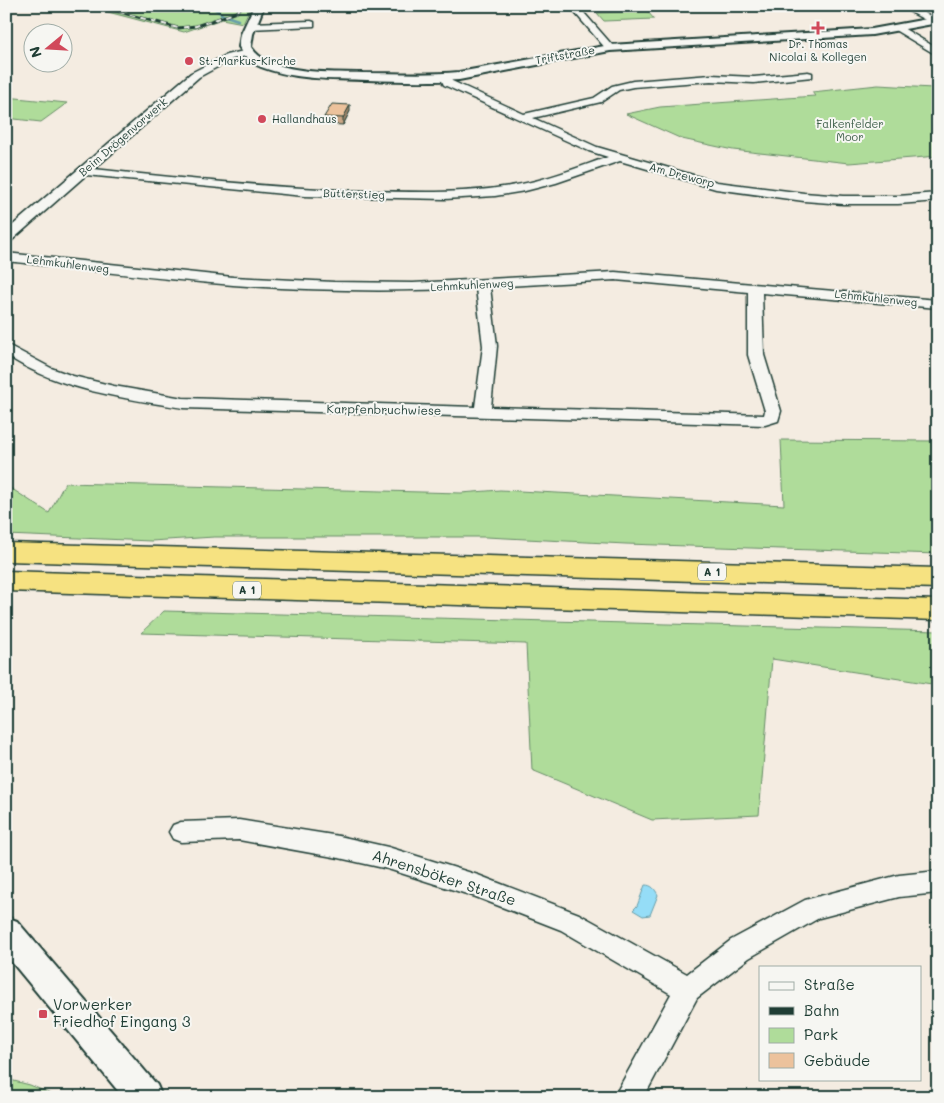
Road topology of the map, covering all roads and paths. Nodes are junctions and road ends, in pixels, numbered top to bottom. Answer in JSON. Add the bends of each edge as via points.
{"nodes":[{"id":1,"x":259,"y":6,"type":"edge"},
{"id":2,"x":573,"y":6,"type":"edge"},
{"id":3,"x":903,"y":6,"type":"edge"},
{"id":4,"x":936,"y":21,"type":"edge"},
{"id":5,"x":311,"y":24,"type":"dead end"},
{"id":6,"x":250,"y":26,"type":"junction"},
{"id":7,"x":898,"y":28,"type":"junction"},
{"id":8,"x":610,"y":48,"type":"junction"},
{"id":9,"x":248,"y":53,"type":"junction"},
{"id":10,"x":938,"y":53,"type":"edge"},
{"id":11,"x":808,"y":75,"type":"dead end"},
{"id":12,"x":445,"y":78,"type":"junction"},
{"id":13,"x":522,"y":117,"type":"junction"},
{"id":14,"x":620,"y":157,"type":"junction"},
{"id":15,"x":84,"y":171,"type":"junction"},
{"id":16,"x":938,"y":197,"type":"edge"},
{"id":17,"x":6,"y":238,"type":"edge"},
{"id":18,"x":6,"y":257,"type":"edge"},
{"id":19,"x":483,"y":285,"type":"junction"},
{"id":20,"x":755,"y":287,"type":"junction"},
{"id":21,"x":938,"y":304,"type":"edge"},
{"id":22,"x":6,"y":348,"type":"edge"},
{"id":23,"x":482,"y":412,"type":"junction"},
{"id":24,"x":772,"y":418,"type":"joint"},
{"id":25,"x":6,"y":552,"type":"edge"},
{"id":26,"x":938,"y":578,"type":"edge"},
{"id":27,"x":6,"y":581,"type":"edge"},
{"id":28,"x":938,"y":610,"type":"edge"},
{"id":29,"x":182,"y":832,"type":"dead end"},
{"id":30,"x":938,"y":882,"type":"edge"},
{"id":31,"x":6,"y":931,"type":"edge"},
{"id":32,"x":688,"y":989,"type":"junction"},
{"id":33,"x":145,"y":1097,"type":"edge"},
{"id":34,"x":628,"y":1097,"type":"edge"}],
"edges":[{"from":1,"to":6,"type":"street"},
{"from":2,"to":8,"type":"street"},
{"from":3,"to":4,"type":"street"},
{"from":4,"to":7,"type":"street","name":"Triftstraße"},
{"from":5,"to":6,"type":"street"},
{"from":6,"to":9,"type":"street","via":[[245,40]]},
{"from":7,"to":8,"type":"street","name":"Triftstraße","via":[[821,36]]},
{"from":7,"to":10,"type":"street"},
{"from":8,"to":12,"type":"street","name":"Triftstraße"},
{"from":9,"to":12,"type":"street","name":"Triftstraße","via":[[264,64],[298,73]]},
{"from":9,"to":15,"type":"street","name":"Beim Drögenvorwerk","via":[[229,56],[195,75]]},
{"from":11,"to":13,"type":"street","via":[[633,84],[616,88],[596,100]]},
{"from":12,"to":13,"type":"street","name":"Am Dreworp","via":[[448,83]]},
{"from":13,"to":14,"type":"street","name":"Am Dreworp","via":[[593,149]]},
{"from":14,"to":15,"type":"street","name":"Butterstieg","via":[[526,187],[487,193],[428,195],[266,190]]},
{"from":14,"to":16,"type":"street","name":"Am Dreworp","via":[[716,185],[804,197],[844,200]]},
{"from":15,"to":17,"type":"street","name":"Beim Drögenvorwerk"},
{"from":18,"to":19,"type":"street","name":"Lehmkuhlenweg","via":[[233,281],[413,288]]},
{"from":19,"to":20,"type":"street","name":"Lehmkuhlenweg","via":[[615,276]]},
{"from":19,"to":23,"type":"street","via":[[490,346]]},
{"from":20,"to":21,"type":"street","name":"Lehmkuhlenweg"},
{"from":20,"to":24,"type":"street","via":[[756,355],[773,411]]},
{"from":22,"to":23,"type":"street","name":"Karpfenbruchwiese","via":[[34,366],[67,378],[183,403]]},
{"from":23,"to":24,"type":"street","name":"Karpfenbruchwiese"},
{"from":25,"to":26,"type":"highway","number":"A 1"},
{"from":27,"to":28,"type":"highway","number":"A 1"},
{"from":29,"to":32,"type":"street","name":"Ahrensböker Straße","via":[[239,830],[339,847],[469,883],[570,922]]},
{"from":30,"to":32,"type":"street","via":[[899,886],[814,908],[740,949]]},
{"from":31,"to":33,"type":"street"},
{"from":32,"to":34,"type":"street"}]}
